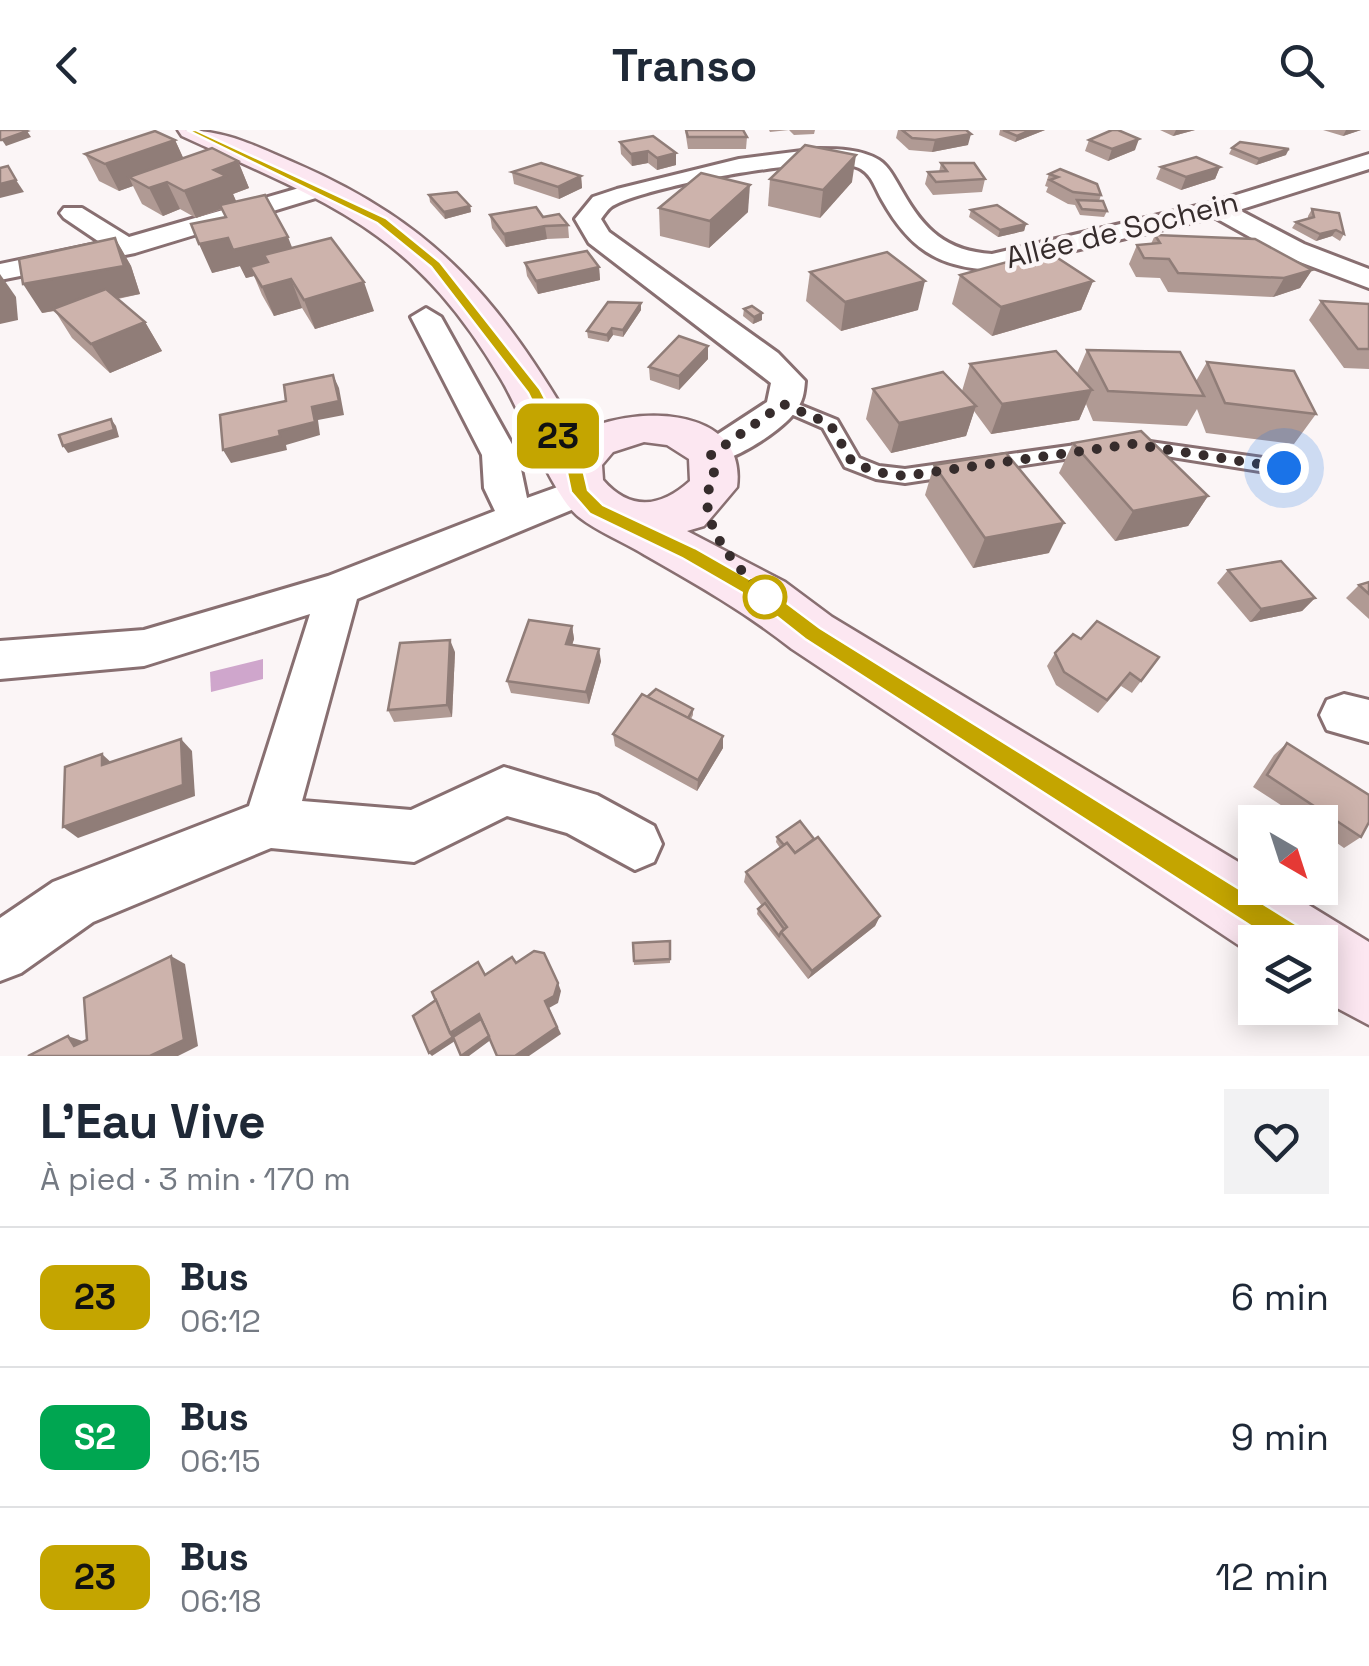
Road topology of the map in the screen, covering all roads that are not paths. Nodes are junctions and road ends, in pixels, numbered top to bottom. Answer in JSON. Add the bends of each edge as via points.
{"nodes":[{"id":1,"x":192,"y":130,"type":"edge"},
{"id":2,"x":1369,"y":161,"type":"edge"},
{"id":3,"x":320,"y":188,"type":"junction"},
{"id":4,"x":1217,"y":208,"type":"junction"},
{"id":5,"x":73,"y":213,"type":"dead end"},
{"id":6,"x":125,"y":247,"type":"junction"},
{"id":7,"x":1355,"y":261,"type":"edge"},
{"id":8,"x":0,"y":272,"type":"edge"},
{"id":9,"x":1369,"y":280,"type":"edge"},
{"id":10,"x":426,"y":317,"type":"dead end"},
{"id":11,"x":535,"y":392,"type":"junction"},
{"id":12,"x":771,"y":412,"type":"junction"},
{"id":13,"x":685,"y":453,"type":"junction"},
{"id":14,"x":1284,"y":468,"type":"dead end"},
{"id":15,"x":592,"y":495,"type":"junction"},
{"id":16,"x":516,"y":515,"type":"junction"},
{"id":17,"x":339,"y":589,"type":"junction"},
{"id":18,"x":765,"y":597,"type":"junction"},
{"id":19,"x":0,"y":660,"type":"edge"},
{"id":20,"x":270,"y":823,"type":"junction"},
{"id":21,"x":635,"y":844,"type":"dead end"},
{"id":22,"x":1273,"y":925,"type":"edge"},
{"id":23,"x":0,"y":952,"type":"edge"},
{"id":24,"x":1338,"y":966,"type":"edge"},
{"id":25,"x":1369,"y":986,"type":"edge"}],
"edges":[{"from":1,"to":3,"type":"street"},
{"from":2,"to":4,"type":"street","name":"Allée de Sochein"},
{"from":3,"to":6,"type":"street"},
{"from":3,"to":11,"type":"street","via":[[382,220],[436,265]]},
{"from":4,"to":7,"type":"street","via":[[1294,250]]},
{"from":4,"to":12,"type":"street","name":"Allée de Sochein","via":[[971,262],[916,239],[871,164],[818,153],[616,198],[592,210],[588,219],[598,237],[782,371],[789,390]]},
{"from":5,"to":6,"type":"street"},
{"from":6,"to":8,"type":"street"},
{"from":7,"to":9,"type":"street"},
{"from":10,"to":16,"type":"street","via":[[500,455]]},
{"from":11,"to":13,"type":"street"},
{"from":11,"to":15,"type":"street"},
{"from":12,"to":13,"type":"street"},
{"from":12,"to":14,"type":"lane","via":[[830,424],[852,462],[905,476],[1132,444]]},
{"from":13,"to":15,"type":"street","via":[[596,442],[581,456]]},
{"from":13,"to":15,"type":"street","via":[[684,513],[655,521]]},
{"from":13,"to":18,"type":"street","via":[[717,539]]},
{"from":15,"to":16,"type":"street"},
{"from":15,"to":18,"type":"street"},
{"from":16,"to":17,"type":"street"},
{"from":17,"to":19,"type":"street","via":[[144,648]]},
{"from":17,"to":20,"type":"street"},
{"from":18,"to":22,"type":"street","via":[[812,634]]},
{"from":20,"to":21,"type":"street","via":[[414,836],[504,791],[579,812]]},
{"from":20,"to":23,"type":"street","via":[[73,902]]},
{"from":24,"to":25,"type":"street"}]}
